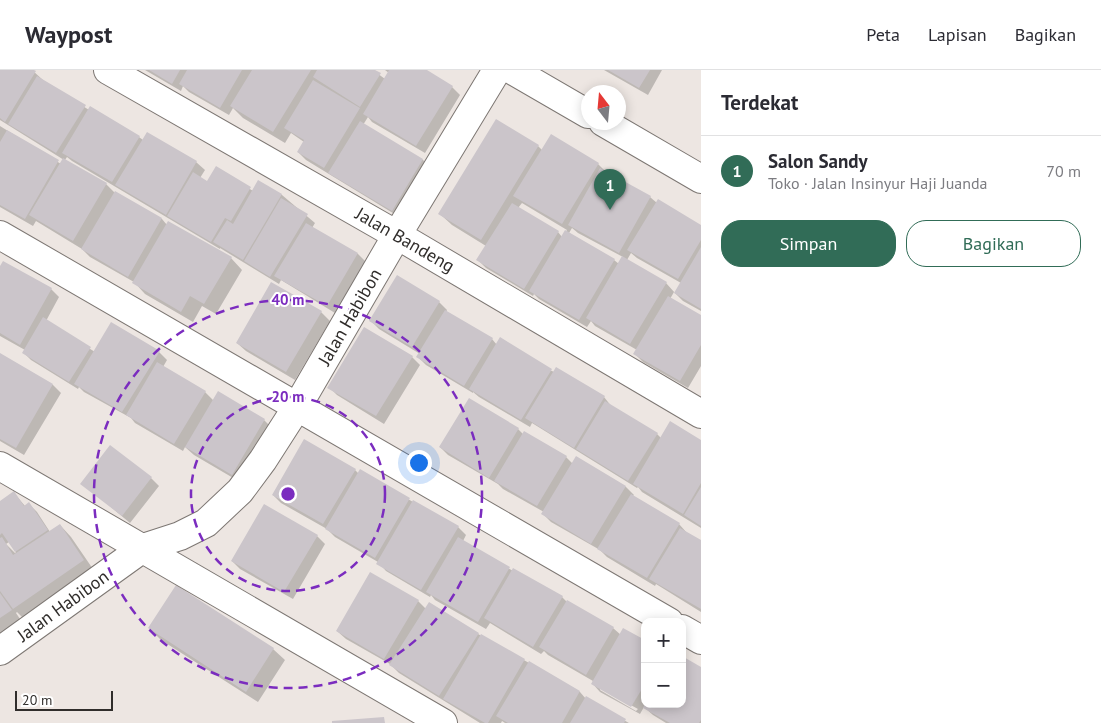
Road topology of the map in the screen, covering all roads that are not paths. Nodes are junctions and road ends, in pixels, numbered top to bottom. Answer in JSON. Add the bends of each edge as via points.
{"nodes":[{"id":1,"x":108,"y":70,"type":"edge"},
{"id":2,"x":497,"y":70,"type":"edge"},
{"id":3,"x":512,"y":70,"type":"edge"},
{"id":4,"x":581,"y":110,"type":"edge"},
{"id":5,"x":617,"y":130,"type":"edge"},
{"id":6,"x":701,"y":179,"type":"edge"},
{"id":7,"x":0,"y":235,"type":"edge"},
{"id":8,"x":398,"y":235,"type":"junction"},
{"id":9,"x":297,"y":407,"type":"junction"},
{"id":10,"x":701,"y":414,"type":"edge"},
{"id":11,"x":0,"y":466,"type":"edge"},
{"id":12,"x":143,"y":548,"type":"junction"},
{"id":13,"x":662,"y":618,"type":"edge"},
{"id":14,"x":686,"y":631,"type":"edge"},
{"id":15,"x":701,"y":640,"type":"edge"},
{"id":16,"x":0,"y":651,"type":"edge"},
{"id":17,"x":443,"y":723,"type":"edge"}],
"edges":[{"from":1,"to":8,"type":"street","name":"Jalan Bandeng"},
{"from":2,"to":8,"type":"street","name":"Jalan Habibon"},
{"from":3,"to":4,"type":"street"},
{"from":5,"to":6,"type":"street"},
{"from":7,"to":9,"type":"street"},
{"from":8,"to":9,"type":"street","name":"Jalan Habibon"},
{"from":8,"to":10,"type":"street","name":"Jalan Bandeng"},
{"from":9,"to":12,"type":"street","name":"Jalan Habibon","via":[[240,491],[206,522],[180,536]]},
{"from":9,"to":13,"type":"street"},
{"from":11,"to":12,"type":"street"},
{"from":12,"to":16,"type":"street","name":"Jalan Habibon"},
{"from":12,"to":17,"type":"street"},
{"from":14,"to":15,"type":"street"}]}
